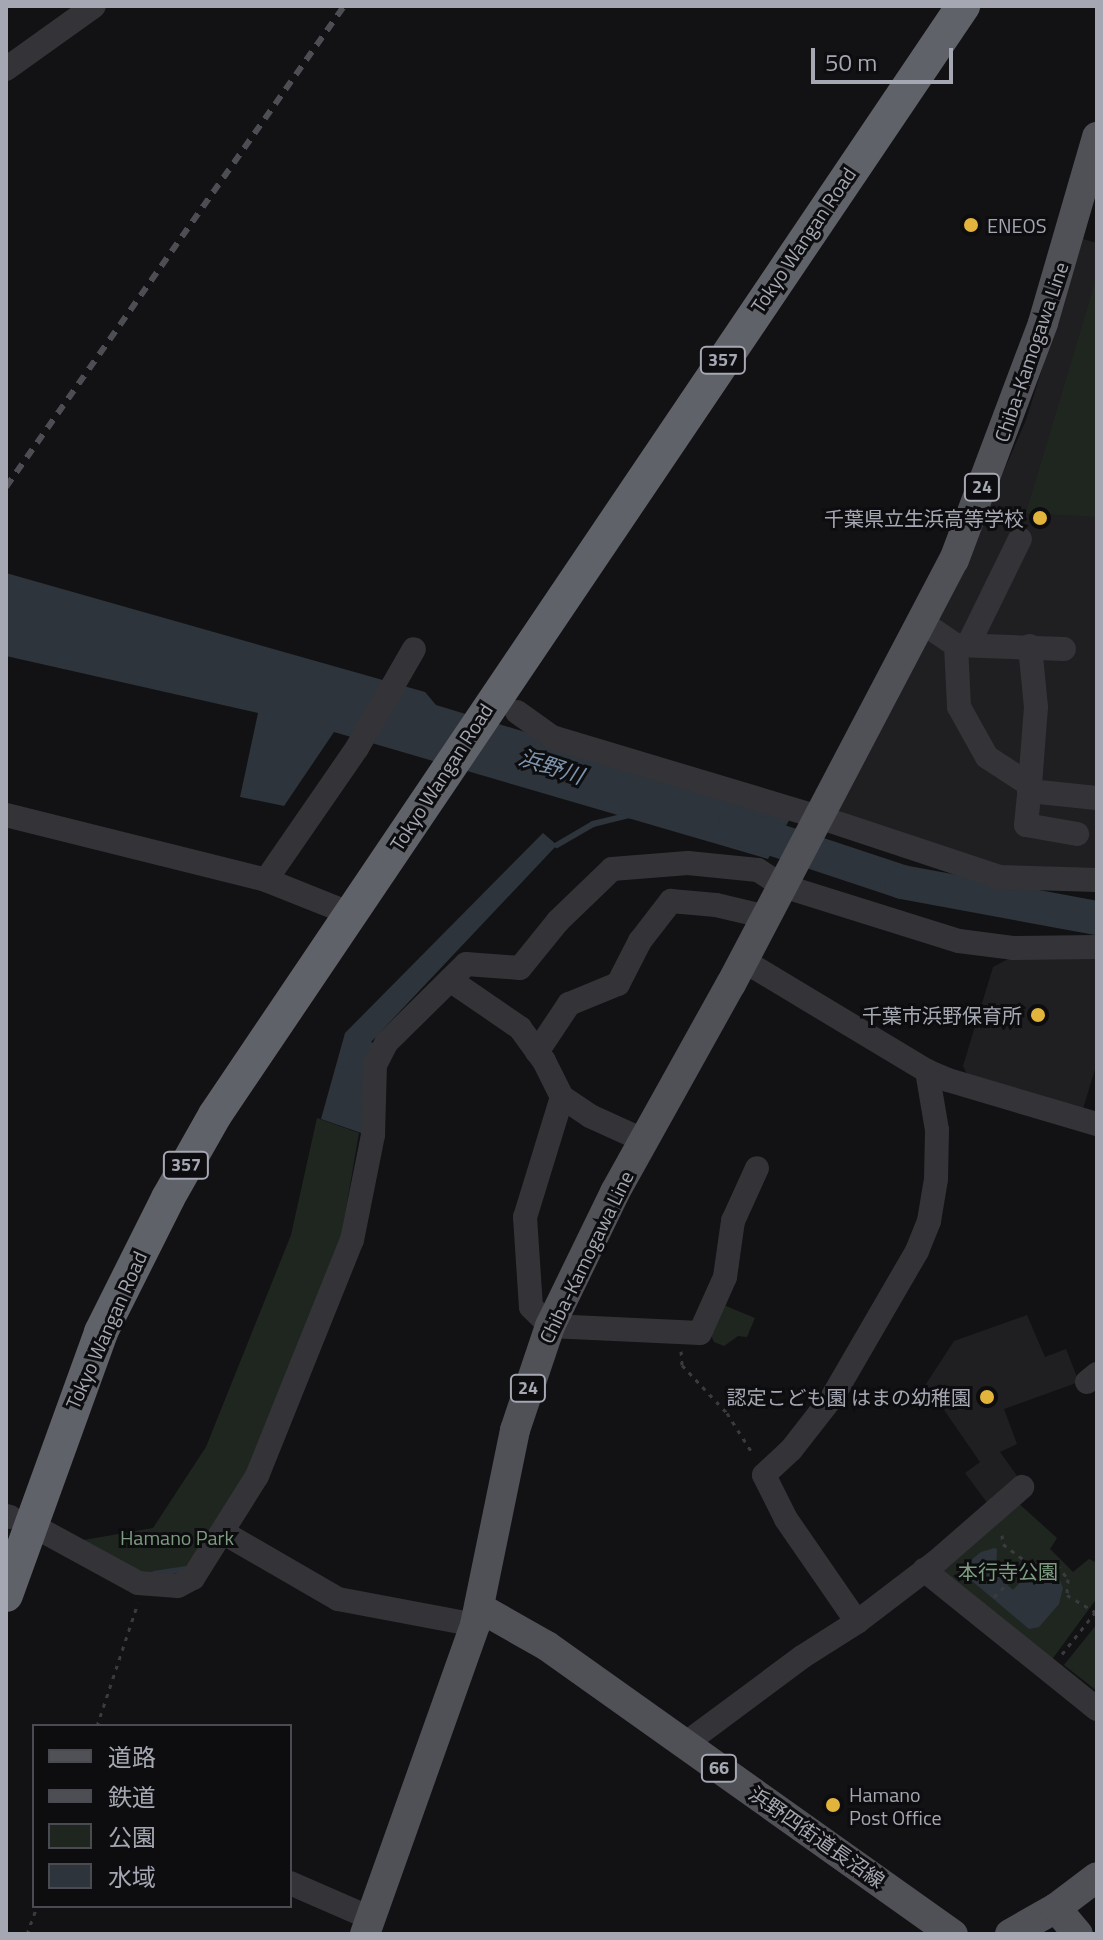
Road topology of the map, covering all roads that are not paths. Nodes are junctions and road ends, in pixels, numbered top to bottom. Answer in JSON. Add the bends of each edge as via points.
{"nodes":[{"id":1,"x":94,"y":6,"type":"edge"},
{"id":2,"x":937,"y":6,"type":"edge"},
{"id":3,"x":963,"y":6,"type":"edge"},
{"id":4,"x":6,"y":69,"type":"edge"},
{"id":5,"x":1097,"y":137,"type":"edge"},
{"id":6,"x":1090,"y":199,"type":"edge"},
{"id":7,"x":1020,"y":539,"type":"dead end"},
{"id":8,"x":923,"y":623,"type":"junction"},
{"id":9,"x":962,"y":645,"type":"junction"},
{"id":10,"x":1030,"y":646,"type":"junction"},
{"id":11,"x":414,"y":649,"type":"dead end"},
{"id":12,"x":1064,"y":649,"type":"dead end"},
{"id":13,"x":474,"y":710,"type":"junction"},
{"id":14,"x":517,"y":712,"type":"dead end"},
{"id":15,"x":1029,"y":788,"type":"junction"},
{"id":16,"x":1097,"y":798,"type":"edge"},
{"id":17,"x":6,"y":815,"type":"edge"},
{"id":18,"x":819,"y":817,"type":"junction"},
{"id":19,"x":1077,"y":834,"type":"dead end"},
{"id":20,"x":266,"y":880,"type":"junction"},
{"id":21,"x":1097,"y":880,"type":"edge"},
{"id":22,"x":785,"y":883,"type":"junction"},
{"id":23,"x":342,"y":909,"type":"junction"},
{"id":24,"x":767,"y":917,"type":"junction"},
{"id":25,"x":1097,"y":947,"type":"edge"},
{"id":26,"x":744,"y":961,"type":"junction"},
{"id":27,"x":450,"y":980,"type":"junction"},
{"id":28,"x":537,"y":1052,"type":"junction"},
{"id":29,"x":927,"y":1071,"type":"junction"},
{"id":30,"x":562,"y":1097,"type":"junction"},
{"id":31,"x":1097,"y":1124,"type":"edge"},
{"id":32,"x":643,"y":1140,"type":"junction"},
{"id":33,"x":757,"y":1168,"type":"dead end"},
{"id":34,"x":550,"y":1326,"type":"junction"},
{"id":35,"x":1022,"y":1487,"type":"dead end"},
{"id":36,"x":13,"y":1522,"type":"edge"},
{"id":37,"x":224,"y":1533,"type":"junction"},
{"id":38,"x":924,"y":1570,"type":"junction"},
{"id":39,"x":6,"y":1595,"type":"edge"},
{"id":40,"x":478,"y":1617,"type":"junction"},
{"id":41,"x":857,"y":1622,"type":"junction"},
{"id":42,"x":1097,"y":1709,"type":"edge"},
{"id":43,"x":685,"y":1744,"type":"junction"},
{"id":44,"x":1097,"y":1877,"type":"edge"},
{"id":45,"x":292,"y":1884,"type":"edge"},
{"id":46,"x":1056,"y":1908,"type":"junction"},
{"id":47,"x":367,"y":1926,"type":"edge"},
{"id":48,"x":953,"y":1934,"type":"edge"},
{"id":49,"x":1010,"y":1934,"type":"edge"},
{"id":50,"x":1078,"y":1934,"type":"edge"}],
"edges":[{"from":1,"to":4,"type":"street"},
{"from":2,"to":13,"type":"highway","name":"Tokyo Wangan Road","number":"357"},
{"from":3,"to":13,"type":"highway","name":"Tokyo Wangan Road","number":"357"},
{"from":5,"to":6,"type":"main road","name":"Chiba-Kamogawa Line","number":"24"},
{"from":6,"to":8,"type":"main road","name":"Chiba-Kamogawa Line","number":"24","via":[[954,560]]},
{"from":7,"to":9,"type":"street"},
{"from":8,"to":9,"type":"street"},
{"from":8,"to":18,"type":"main road","name":"Chiba-Kamogawa Line","number":"24"},
{"from":9,"to":10,"type":"street"},
{"from":9,"to":15,"type":"street","via":[[959,707],[987,757]]},
{"from":10,"to":12,"type":"street"},
{"from":10,"to":15,"type":"street","via":[[1036,707]]},
{"from":11,"to":20,"type":"street","via":[[357,748]]},
{"from":13,"to":23,"type":"highway","name":"Tokyo Wangan Road","number":"357"},
{"from":14,"to":18,"type":"street","via":[[552,737]]},
{"from":15,"to":16,"type":"street"},
{"from":15,"to":19,"type":"street","via":[[1026,825]]},
{"from":17,"to":20,"type":"street"},
{"from":18,"to":21,"type":"street","via":[[999,877]]},
{"from":18,"to":22,"type":"main road","number":"24"},
{"from":20,"to":23,"type":"street"},
{"from":22,"to":24,"type":"main road","name":"Chiba-Kamogawa Line","number":"24"},
{"from":22,"to":25,"type":"street","via":[[959,941],[1013,948]]},
{"from":22,"to":27,"type":"street","via":[[758,870],[728,866],[688,863],[612,869],[558,921],[520,968],[466,964]]},
{"from":23,"to":36,"type":"highway","name":"Tokyo Wangan Road","number":"357","via":[[168,1198]]},
{"from":24,"to":26,"type":"main road","name":"Chiba-Kamogawa Line","number":"24"},
{"from":24,"to":28,"type":"street","via":[[671,901],[640,941],[618,984],[569,1004]]},
{"from":26,"to":29,"type":"street"},
{"from":26,"to":32,"type":"main road","name":"Chiba-Kamogawa Line","number":"24"},
{"from":27,"to":28,"type":"street","via":[[520,1028]]},
{"from":27,"to":37,"type":"street","via":[[400,1027],[375,1065],[373,1135],[352,1240],[257,1476]]},
{"from":28,"to":30,"type":"street"},
{"from":29,"to":31,"type":"street"},
{"from":29,"to":41,"type":"street","via":[[937,1130],[936,1179],[917,1251],[833,1396],[764,1475],[786,1519]]},
{"from":30,"to":32,"type":"street"},
{"from":30,"to":34,"type":"street","via":[[525,1217],[531,1307]]},
{"from":32,"to":34,"type":"main road","name":"Chiba-Kamogawa Line","number":"24"},
{"from":33,"to":34,"type":"street","via":[[733,1221],[725,1277],[700,1333]]},
{"from":34,"to":40,"type":"main road","name":"Chiba-Kamogawa Line","number":"24","via":[[515,1430]]},
{"from":35,"to":38,"type":"street"},
{"from":36,"to":37,"type":"street","via":[[144,1585],[178,1586],[193,1578]]},
{"from":36,"to":39,"type":"highway","name":"Tokyo Wangan Road","number":"357"},
{"from":37,"to":40,"type":"street","via":[[338,1599]]},
{"from":38,"to":41,"type":"street"},
{"from":38,"to":42,"type":"street"},
{"from":40,"to":43,"type":"main road","name":"浜野四街道長沼線","number":"66","via":[[547,1646]]},
{"from":40,"to":47,"type":"main road","name":"Chiba-Kamogawa Line","number":"24"},
{"from":41,"to":43,"type":"street"},
{"from":43,"to":48,"type":"main road","name":"浜野四街道長沼線","number":"66"},
{"from":44,"to":46,"type":"main road"},
{"from":45,"to":47,"type":"street"},
{"from":46,"to":49,"type":"main road"},
{"from":46,"to":50,"type":"main road"}]}
